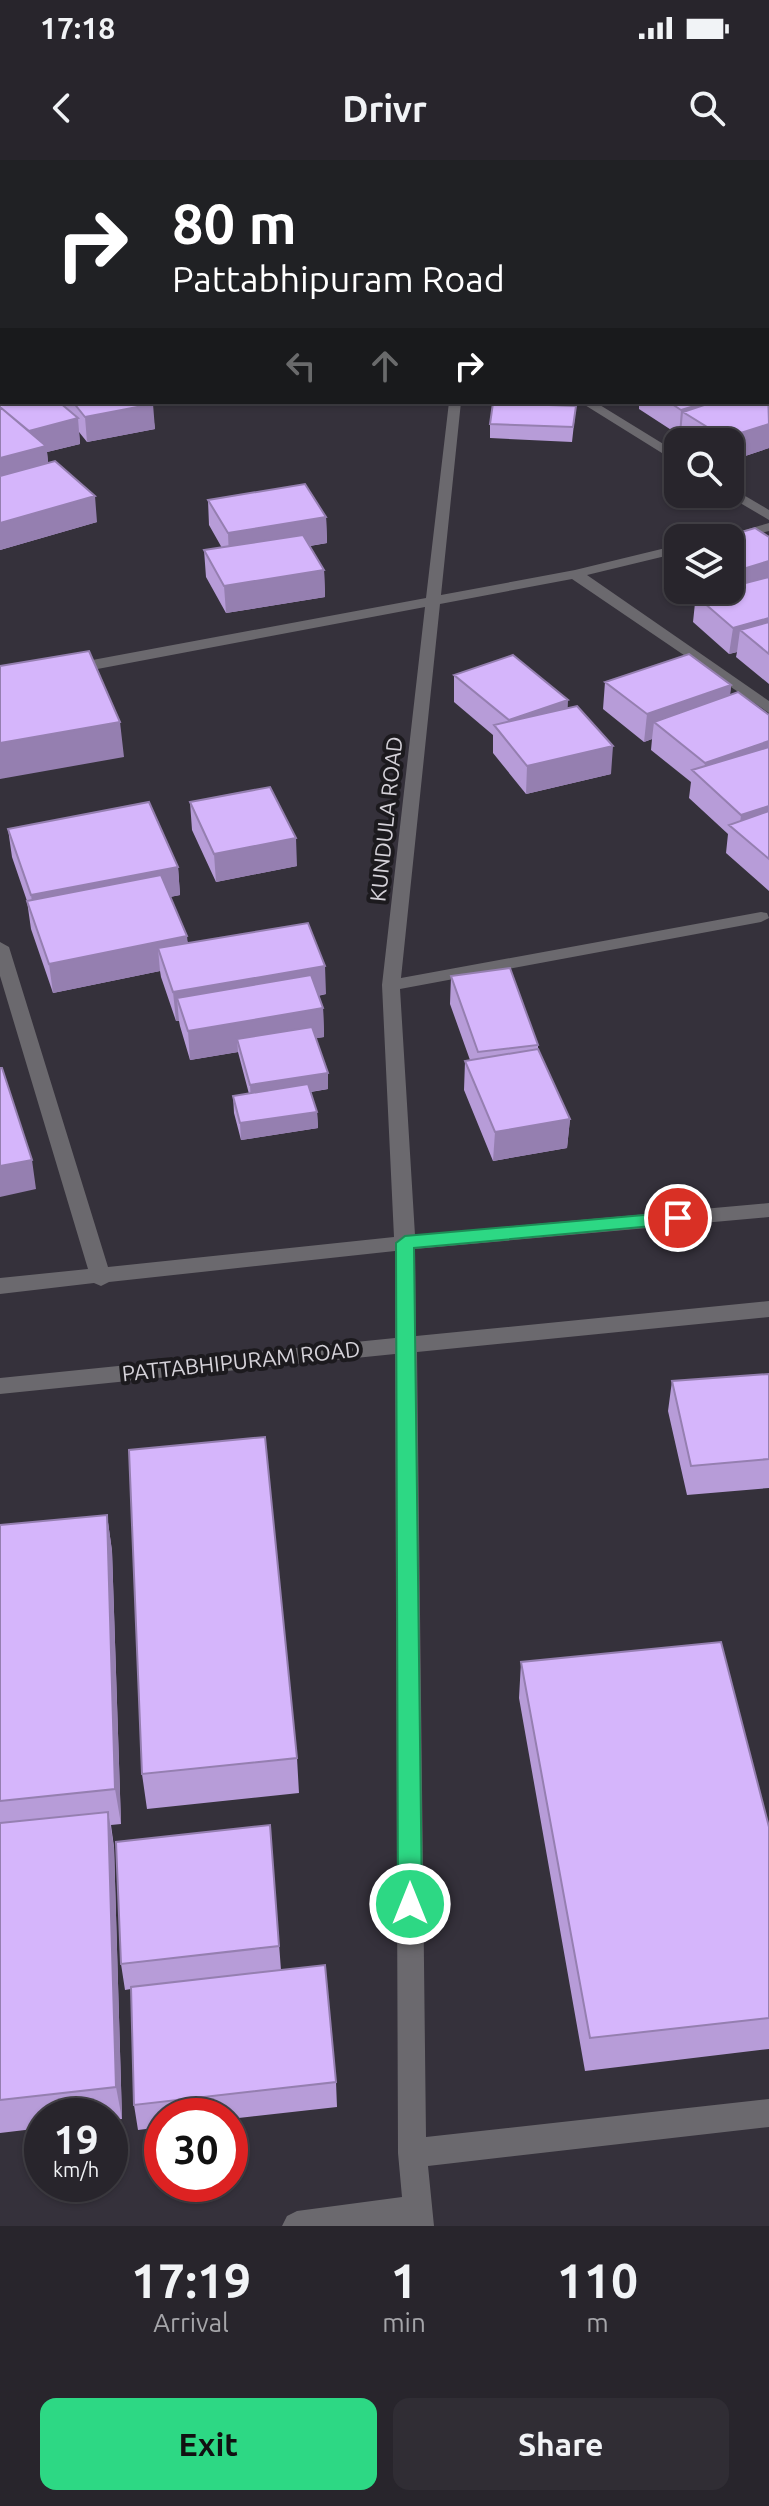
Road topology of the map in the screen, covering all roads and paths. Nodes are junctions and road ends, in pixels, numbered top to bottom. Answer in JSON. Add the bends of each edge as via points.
{"nodes":[{"id":1,"x":455,"y":404,"type":"edge"},
{"id":2,"x":589,"y":404,"type":"edge"},
{"id":3,"x":664,"y":450,"type":"edge"},
{"id":4,"x":744,"y":500,"type":"edge"},
{"id":5,"x":769,"y":516,"type":"edge"},
{"id":6,"x":769,"y":527,"type":"edge"},
{"id":7,"x":744,"y":533,"type":"edge"},
{"id":8,"x":664,"y":552,"type":"edge"},
{"id":9,"x":575,"y":574,"type":"junction"},
{"id":10,"x":431,"y":602,"type":"junction"},
{"id":11,"x":62,"y":671,"type":"edge"},
{"id":12,"x":769,"y":708,"type":"edge"},
{"id":13,"x":761,"y":917,"type":"dead end"},
{"id":14,"x":0,"y":947,"type":"edge"},
{"id":15,"x":391,"y":985,"type":"junction"},
{"id":16,"x":769,"y":1210,"type":"edge"},
{"id":17,"x":405,"y":1243,"type":"junction"},
{"id":18,"x":101,"y":1278,"type":"junction"},
{"id":19,"x":0,"y":1286,"type":"edge"},
{"id":20,"x":769,"y":1309,"type":"edge"},
{"id":21,"x":406,"y":1345,"type":"junction"},
{"id":22,"x":0,"y":1386,"type":"edge"},
{"id":23,"x":769,"y":2113,"type":"edge"},
{"id":24,"x":412,"y":2153,"type":"junction"},
{"id":25,"x":418,"y":2218,"type":"edge"},
{"id":26,"x":297,"y":2226,"type":"edge"}],
"edges":[{"from":1,"to":10,"type":"street","name":"KUNDULA ROAD"},
{"from":2,"to":3,"type":"street"},
{"from":4,"to":5,"type":"street"},
{"from":6,"to":7,"type":"street"},
{"from":8,"to":9,"type":"street"},
{"from":9,"to":10,"type":"street"},
{"from":9,"to":12,"type":"street"},
{"from":10,"to":11,"type":"street"},
{"from":10,"to":15,"type":"street","name":"KUNDULA ROAD"},
{"from":13,"to":15,"type":"street"},
{"from":14,"to":18,"type":"street"},
{"from":15,"to":17,"type":"street","name":"KUNDULA ROAD"},
{"from":16,"to":17,"type":"street"},
{"from":17,"to":18,"type":"street"},
{"from":17,"to":21,"type":"street","name":"KUNDULA ROAD"},
{"from":18,"to":19,"type":"street"},
{"from":20,"to":21,"type":"street","name":"PATTABHIPURAM ROAD"},
{"from":21,"to":22,"type":"street","name":"PATTABHIPURAM ROAD"},
{"from":21,"to":24,"type":"street","name":"KUNDULA ROAD"},
{"from":23,"to":24,"type":"street"},
{"from":24,"to":25,"type":"street","name":"KUNDULA ROAD"},
{"from":25,"to":26,"type":"street"}]}
